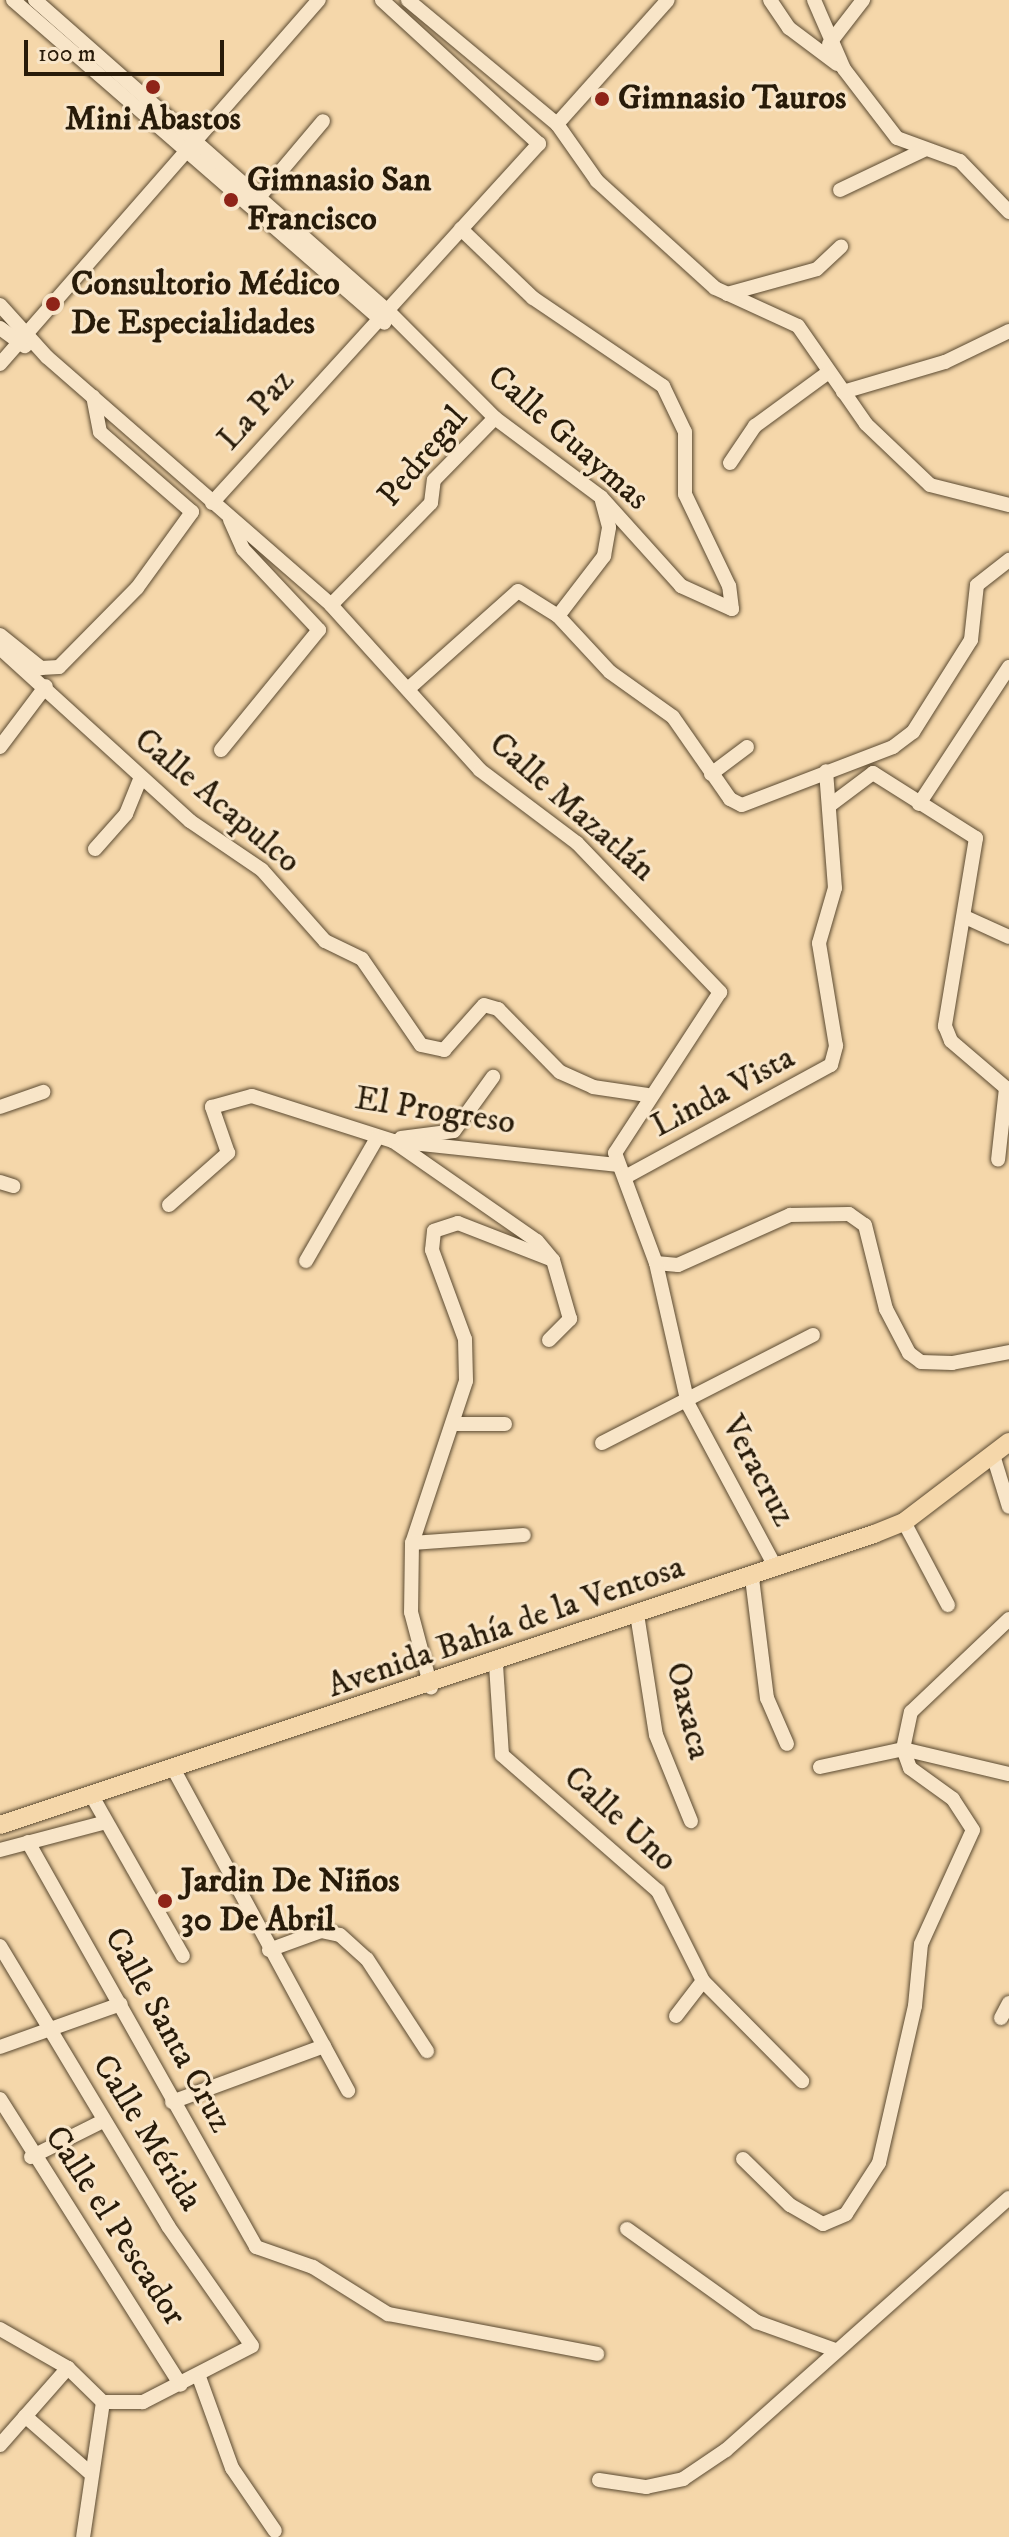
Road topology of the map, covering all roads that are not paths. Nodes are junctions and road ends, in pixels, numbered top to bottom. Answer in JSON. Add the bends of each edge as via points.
{"nodes":[{"id":1,"x":11,"y":0,"type":"edge"},
{"id":2,"x":35,"y":0,"type":"edge"},
{"id":3,"x":319,"y":0,"type":"edge"},
{"id":4,"x":382,"y":0,"type":"edge"},
{"id":5,"x":408,"y":0,"type":"edge"},
{"id":6,"x":668,"y":0,"type":"edge"},
{"id":7,"x":770,"y":0,"type":"edge"},
{"id":8,"x":814,"y":0,"type":"edge"},
{"id":9,"x":863,"y":0,"type":"edge"},
{"id":10,"x":0,"y":10,"type":"edge"},
{"id":11,"x":829,"y":44,"type":"junction"},
{"id":12,"x":844,"y":69,"type":"junction"},
{"id":13,"x":323,"y":121,"type":"dead end"},
{"id":14,"x":557,"y":124,"type":"junction"},
{"id":15,"x":195,"y":136,"type":"junction"},
{"id":16,"x":924,"y":150,"type":"junction"},
{"id":17,"x":180,"y":152,"type":"junction"},
{"id":18,"x":840,"y":190,"type":"dead end"},
{"id":19,"x":259,"y":197,"type":"junction"},
{"id":20,"x":249,"y":211,"type":"junction"},
{"id":21,"x":1009,"y":212,"type":"edge"},
{"id":22,"x":461,"y":229,"type":"junction"},
{"id":23,"x":841,"y":247,"type":"dead end"},
{"id":24,"x":727,"y":294,"type":"junction"},
{"id":25,"x":0,"y":305,"type":"edge"},
{"id":26,"x":383,"y":315,"type":"junction"},
{"id":27,"x":0,"y":328,"type":"edge"},
{"id":28,"x":1009,"y":331,"type":"edge"},
{"id":29,"x":24,"y":336,"type":"junction"},
{"id":30,"x":0,"y":364,"type":"edge"},
{"id":31,"x":826,"y":374,"type":"junction"},
{"id":32,"x":843,"y":392,"type":"junction"},
{"id":33,"x":93,"y":397,"type":"junction"},
{"id":34,"x":495,"y":418,"type":"junction"},
{"id":35,"x":730,"y":463,"type":"dead end"},
{"id":36,"x":601,"y":497,"type":"junction"},
{"id":37,"x":212,"y":503,"type":"junction"},
{"id":38,"x":1009,"y":505,"type":"edge"},
{"id":39,"x":228,"y":516,"type":"junction"},
{"id":40,"x":1009,"y":560,"type":"edge"},
{"id":41,"x":331,"y":605,"type":"junction"},
{"id":42,"x":558,"y":616,"type":"junction"},
{"id":43,"x":0,"y":635,"type":"edge"},
{"id":44,"x":0,"y":648,"type":"edge"},
{"id":45,"x":1009,"y":667,"type":"edge"},
{"id":46,"x":46,"y":686,"type":"junction"},
{"id":47,"x":408,"y":689,"type":"junction"},
{"id":48,"x":0,"y":747,"type":"edge"},
{"id":49,"x":747,"y":747,"type":"dead end"},
{"id":50,"x":221,"y":750,"type":"dead end"},
{"id":51,"x":826,"y":771,"type":"junction"},
{"id":52,"x":711,"y":774,"type":"junction"},
{"id":53,"x":140,"y":779,"type":"junction"},
{"id":54,"x":919,"y":804,"type":"junction"},
{"id":55,"x":829,"y":806,"type":"junction"},
{"id":56,"x":95,"y":849,"type":"dead end"},
{"id":57,"x":965,"y":917,"type":"junction"},
{"id":58,"x":1009,"y":937,"type":"edge"},
{"id":59,"x":493,"y":1077,"type":"dead end"},
{"id":60,"x":43,"y":1092,"type":"dead end"},
{"id":61,"x":647,"y":1095,"type":"junction"},
{"id":62,"x":0,"y":1107,"type":"edge"},
{"id":63,"x":377,"y":1138,"type":"junction"},
{"id":64,"x":393,"y":1141,"type":"junction"},
{"id":65,"x":998,"y":1160,"type":"dead end"},
{"id":66,"x":617,"y":1165,"type":"junction"},
{"id":67,"x":629,"y":1175,"type":"junction"},
{"id":68,"x":169,"y":1205,"type":"dead end"},
{"id":69,"x":553,"y":1260,"type":"junction"},
{"id":70,"x":306,"y":1261,"type":"dead end"},
{"id":71,"x":656,"y":1263,"type":"junction"},
{"id":72,"x":813,"y":1335,"type":"dead end"},
{"id":73,"x":549,"y":1340,"type":"dead end"},
{"id":74,"x":1009,"y":1352,"type":"edge"},
{"id":75,"x":688,"y":1404,"type":"junction"},
{"id":76,"x":456,"y":1424,"type":"junction"},
{"id":77,"x":505,"y":1424,"type":"dead end"},
{"id":78,"x":1009,"y":1442,"type":"edge"},
{"id":79,"x":602,"y":1443,"type":"dead end"},
{"id":80,"x":993,"y":1455,"type":"junction"},
{"id":81,"x":1009,"y":1507,"type":"edge"},
{"id":82,"x":904,"y":1522,"type":"junction"},
{"id":83,"x":524,"y":1535,"type":"dead end"},
{"id":84,"x":412,"y":1543,"type":"junction"},
{"id":85,"x":776,"y":1568,"type":"junction"},
{"id":86,"x":752,"y":1578,"type":"junction"},
{"id":87,"x":948,"y":1605,"type":"dead end"},
{"id":88,"x":637,"y":1614,"type":"junction"},
{"id":89,"x":1009,"y":1619,"type":"edge"},
{"id":90,"x":496,"y":1665,"type":"junction"},
{"id":91,"x":431,"y":1687,"type":"junction"},
{"id":92,"x":787,"y":1744,"type":"dead end"},
{"id":93,"x":903,"y":1749,"type":"junction"},
{"id":94,"x":820,"y":1767,"type":"dead end"},
{"id":95,"x":174,"y":1770,"type":"junction"},
{"id":96,"x":1009,"y":1774,"type":"edge"},
{"id":97,"x":92,"y":1796,"type":"junction"},
{"id":98,"x":691,"y":1821,"type":"dead end"},
{"id":99,"x":103,"y":1823,"type":"junction"},
{"id":100,"x":0,"y":1825,"type":"edge"},
{"id":101,"x":28,"y":1842,"type":"junction"},
{"id":102,"x":0,"y":1850,"type":"edge"},
{"id":103,"x":0,"y":1946,"type":"edge"},
{"id":104,"x":269,"y":1950,"type":"junction"},
{"id":105,"x":183,"y":1956,"type":"dead end"},
{"id":106,"x":703,"y":1981,"type":"junction"},
{"id":107,"x":1009,"y":2003,"type":"edge"},
{"id":108,"x":121,"y":2004,"type":"junction"},
{"id":109,"x":676,"y":2016,"type":"dead end"},
{"id":110,"x":1001,"y":2018,"type":"dead end"},
{"id":111,"x":49,"y":2029,"type":"junction"},
{"id":112,"x":324,"y":2046,"type":"junction"},
{"id":113,"x":0,"y":2047,"type":"edge"},
{"id":114,"x":427,"y":2051,"type":"dead end"},
{"id":115,"x":802,"y":2081,"type":"dead end"},
{"id":116,"x":348,"y":2091,"type":"dead end"},
{"id":117,"x":0,"y":2099,"type":"edge"},
{"id":118,"x":172,"y":2102,"type":"junction"},
{"id":119,"x":103,"y":2121,"type":"junction"},
{"id":120,"x":31,"y":2157,"type":"junction"},
{"id":121,"x":743,"y":2159,"type":"dead end"},
{"id":122,"x":1009,"y":2198,"type":"edge"},
{"id":123,"x":627,"y":2229,"type":"dead end"},
{"id":124,"x":0,"y":2329,"type":"edge"},
{"id":125,"x":835,"y":2350,"type":"junction"},
{"id":126,"x":597,"y":2354,"type":"dead end"},
{"id":127,"x":68,"y":2368,"type":"junction"},
{"id":128,"x":199,"y":2377,"type":"junction"},
{"id":129,"x":181,"y":2385,"type":"junction"},
{"id":130,"x":103,"y":2402,"type":"junction"},
{"id":131,"x":25,"y":2416,"type":"junction"},
{"id":132,"x":0,"y":2445,"type":"edge"},
{"id":133,"x":89,"y":2472,"type":"junction"},
{"id":134,"x":599,"y":2480,"type":"dead end"},
{"id":135,"x":275,"y":2531,"type":"dead end"},
{"id":136,"x":83,"y":2537,"type":"edge"}],
"edges":[{"from":1,"to":10,"type":"street"},
{"from":1,"to":17,"type":"street","name":"Calle Guaymas"},
{"from":2,"to":15,"type":"street","name":"Calle Guaymas"},
{"from":3,"to":15,"type":"street"},
{"from":4,"to":22,"type":"street","name":"La Paz","via":[[539,144]]},
{"from":5,"to":14,"type":"street"},
{"from":6,"to":14,"type":"street"},
{"from":7,"to":12,"type":"street","via":[[789,28]]},
{"from":8,"to":11,"type":"street"},
{"from":9,"to":11,"type":"street"},
{"from":11,"to":12,"type":"street"},
{"from":12,"to":16,"type":"street","via":[[897,138]]},
{"from":13,"to":19,"type":"street"},
{"from":14,"to":24,"type":"street","via":[[597,181]]},
{"from":15,"to":17,"type":"street"},
{"from":15,"to":19,"type":"street","name":"Calle Guaymas"},
{"from":16,"to":18,"type":"street"},
{"from":16,"to":21,"type":"street","via":[[960,161]]},
{"from":17,"to":20,"type":"street","name":"Calle Guaymas"},
{"from":17,"to":29,"type":"street"},
{"from":19,"to":20,"type":"street"},
{"from":19,"to":26,"type":"street","name":"Calle Guaymas"},
{"from":20,"to":26,"type":"street","name":"Calle Guaymas"},
{"from":22,"to":26,"type":"street","name":"La Paz"},
{"from":22,"to":36,"type":"street","name":"Calle Guaymas","via":[[533,298],[596,342],[649,370],[669,397],[685,432],[685,494],[729,586],[732,609],[681,586]]},
{"from":23,"to":24,"type":"street","via":[[817,269]]},
{"from":24,"to":31,"type":"street","via":[[798,326]]},
{"from":25,"to":29,"type":"street","name":"Calle Mazatlán"},
{"from":26,"to":34,"type":"street","name":"Calle Guaymas"},
{"from":26,"to":37,"type":"street","name":"La Paz"},
{"from":27,"to":29,"type":"street","name":"Calle Mazatlán"},
{"from":28,"to":32,"type":"street","via":[[945,362]]},
{"from":29,"to":30,"type":"street"},
{"from":29,"to":33,"type":"street","name":"Calle Mazatlán"},
{"from":31,"to":32,"type":"street"},
{"from":31,"to":35,"type":"street","via":[[755,426]]},
{"from":32,"to":38,"type":"street","via":[[930,485]]},
{"from":33,"to":37,"type":"street","name":"Calle Mazatlán"},
{"from":33,"to":43,"type":"street","via":[[100,432],[192,512],[137,588],[59,667],[41,668]]},
{"from":34,"to":36,"type":"street","name":"Calle Guaymas"},
{"from":34,"to":41,"type":"street","name":"Pedregal","via":[[434,480],[431,503]]},
{"from":36,"to":42,"type":"street","via":[[609,527],[604,556]]},
{"from":37,"to":39,"type":"street","name":"Calle Mazatlán"},
{"from":39,"to":41,"type":"street","name":"Calle Mazatlán"},
{"from":39,"to":50,"type":"street","name":"Calle Mazatlán","via":[[243,549],[319,630]]},
{"from":40,"to":51,"type":"street","via":[[977,585],[971,640],[925,718],[893,747]]},
{"from":41,"to":47,"type":"street","name":"Calle Mazatlán"},
{"from":42,"to":47,"type":"street","via":[[518,591]]},
{"from":42,"to":52,"type":"street","via":[[610,672],[673,717]]},
{"from":44,"to":46,"type":"street","name":"Calle Acapulco"},
{"from":45,"to":54,"type":"street"},
{"from":46,"to":48,"type":"street"},
{"from":46,"to":53,"type":"street","name":"Calle Acapulco"},
{"from":47,"to":61,"type":"street","name":"Calle Mazatlán","via":[[480,770],[577,843],[720,992]]},
{"from":49,"to":52,"type":"street","via":[[735,763]]},
{"from":51,"to":52,"type":"street","via":[[742,805]]},
{"from":51,"to":55,"type":"street","name":"Linda Vista"},
{"from":53,"to":56,"type":"street","via":[[126,814]]},
{"from":53,"to":61,"type":"street","name":"Calle Acapulco","via":[[262,870],[325,941],[362,959],[421,1045],[444,1050],[484,1005],[498,1009],[560,1072],[593,1087]]},
{"from":54,"to":55,"type":"street","via":[[873,773]]},
{"from":54,"to":57,"type":"street","via":[[976,838]]},
{"from":55,"to":67,"type":"street","name":"Linda Vista","via":[[834,899],[819,943],[836,1046],[831,1065]]},
{"from":57,"to":58,"type":"street"},
{"from":57,"to":65,"type":"street","via":[[945,1026],[951,1041],[1006,1088]]},
{"from":59,"to":64,"type":"street","via":[[454,1131]]},
{"from":60,"to":62,"type":"street"},
{"from":61,"to":66,"type":"street","name":"Calle Mazatlán","via":[[615,1153]]},
{"from":63,"to":64,"type":"street","name":"El Progreso"},
{"from":63,"to":68,"type":"street","name":"El Progreso","via":[[249,1098],[212,1107],[228,1153]]},
{"from":63,"to":70,"type":"street"},
{"from":64,"to":66,"type":"street","name":"El Progreso"},
{"from":64,"to":69,"type":"street","via":[[537,1241]]},
{"from":66,"to":67,"type":"street"},
{"from":67,"to":71,"type":"street"},
{"from":69,"to":73,"type":"street","via":[[570,1319]]},
{"from":69,"to":76,"type":"street","via":[[458,1223],[434,1231],[432,1250],[465,1339]]},
{"from":71,"to":74,"type":"street","via":[[678,1265],[790,1215],[849,1214],[865,1225],[886,1309],[909,1353],[921,1362],[952,1363]]},
{"from":71,"to":75,"type":"street"},
{"from":72,"to":75,"type":"street","via":[[782,1354],[764,1354]]},
{"from":75,"to":79,"type":"street"},
{"from":75,"to":85,"type":"street","name":"Veracruz"},
{"from":76,"to":77,"type":"street"},
{"from":76,"to":84,"type":"street"},
{"from":78,"to":80,"type":"main road","name":"Avenida Bahía de la Ventosa"},
{"from":80,"to":81,"type":"street"},
{"from":80,"to":82,"type":"main road","name":"Avenida Bahía de la Ventosa"},
{"from":82,"to":85,"type":"main road","name":"Avenida Bahía de la Ventosa"},
{"from":82,"to":87,"type":"street"},
{"from":83,"to":84,"type":"street"},
{"from":84,"to":91,"type":"street","via":[[411,1612]]},
{"from":85,"to":86,"type":"main road","name":"Avenida Bahía de la Ventosa"},
{"from":86,"to":88,"type":"main road","name":"Avenida Bahía de la Ventosa"},
{"from":86,"to":92,"type":"street","via":[[767,1698]]},
{"from":88,"to":90,"type":"main road","name":"Avenida Bahía de la Ventosa"},
{"from":88,"to":98,"type":"street","name":"Oaxaca","via":[[656,1735]]},
{"from":89,"to":93,"type":"street","via":[[911,1712]]},
{"from":90,"to":91,"type":"main road","name":"Avenida Bahía de la Ventosa"},
{"from":90,"to":106,"type":"street","name":"Calle Uno","via":[[502,1755],[658,1891]]},
{"from":91,"to":95,"type":"main road","name":"Avenida Bahía de la Ventosa"},
{"from":93,"to":94,"type":"street"},
{"from":93,"to":96,"type":"street"},
{"from":93,"to":121,"type":"street","via":[[910,1768],[953,1799],[973,1830],[921,1944],[915,2006],[879,2163],[835,2223],[809,2220]]},
{"from":95,"to":97,"type":"main road","name":"Avenida Bahía de la Ventosa"},
{"from":95,"to":104,"type":"street"},
{"from":97,"to":99,"type":"street"},
{"from":97,"to":100,"type":"main road","name":"Avenida Bahía de la Ventosa"},
{"from":99,"to":101,"type":"street"},
{"from":99,"to":105,"type":"street"},
{"from":101,"to":102,"type":"street"},
{"from":101,"to":108,"type":"street","name":"Calle Santa Cruz"},
{"from":103,"to":111,"type":"street","name":"Calle Mérida"},
{"from":104,"to":112,"type":"street"},
{"from":104,"to":114,"type":"street","via":[[321,1931],[340,1935],[367,1959]]},
{"from":106,"to":109,"type":"street"},
{"from":106,"to":115,"type":"street","name":"Calle Uno"},
{"from":107,"to":110,"type":"street"},
{"from":108,"to":111,"type":"street"},
{"from":108,"to":118,"type":"street","name":"Calle Santa Cruz"},
{"from":111,"to":113,"type":"street"},
{"from":111,"to":119,"type":"street","name":"Calle Mérida"},
{"from":112,"to":116,"type":"street"},
{"from":112,"to":118,"type":"street"},
{"from":117,"to":120,"type":"street","name":"Calle el Pescador"},
{"from":118,"to":126,"type":"street","name":"Calle Santa Cruz","via":[[256,2247],[313,2267],[388,2314]]},
{"from":119,"to":120,"type":"street"},
{"from":119,"to":128,"type":"street","name":"Calle Mérida","via":[[252,2346]]},
{"from":120,"to":129,"type":"street","name":"Calle el Pescador"},
{"from":122,"to":125,"type":"street","via":[[891,2309]]},
{"from":123,"to":125,"type":"street","via":[[749,2318]]},
{"from":124,"to":127,"type":"street"},
{"from":125,"to":134,"type":"street","via":[[726,2450],[683,2479],[646,2487]]},
{"from":127,"to":130,"type":"street"},
{"from":127,"to":131,"type":"street"},
{"from":128,"to":129,"type":"street"},
{"from":128,"to":135,"type":"street","via":[[232,2468]]},
{"from":129,"to":130,"type":"street","via":[[143,2402]]},
{"from":130,"to":133,"type":"street"},
{"from":131,"to":132,"type":"street"},
{"from":131,"to":133,"type":"street"},
{"from":133,"to":136,"type":"street"}]}
